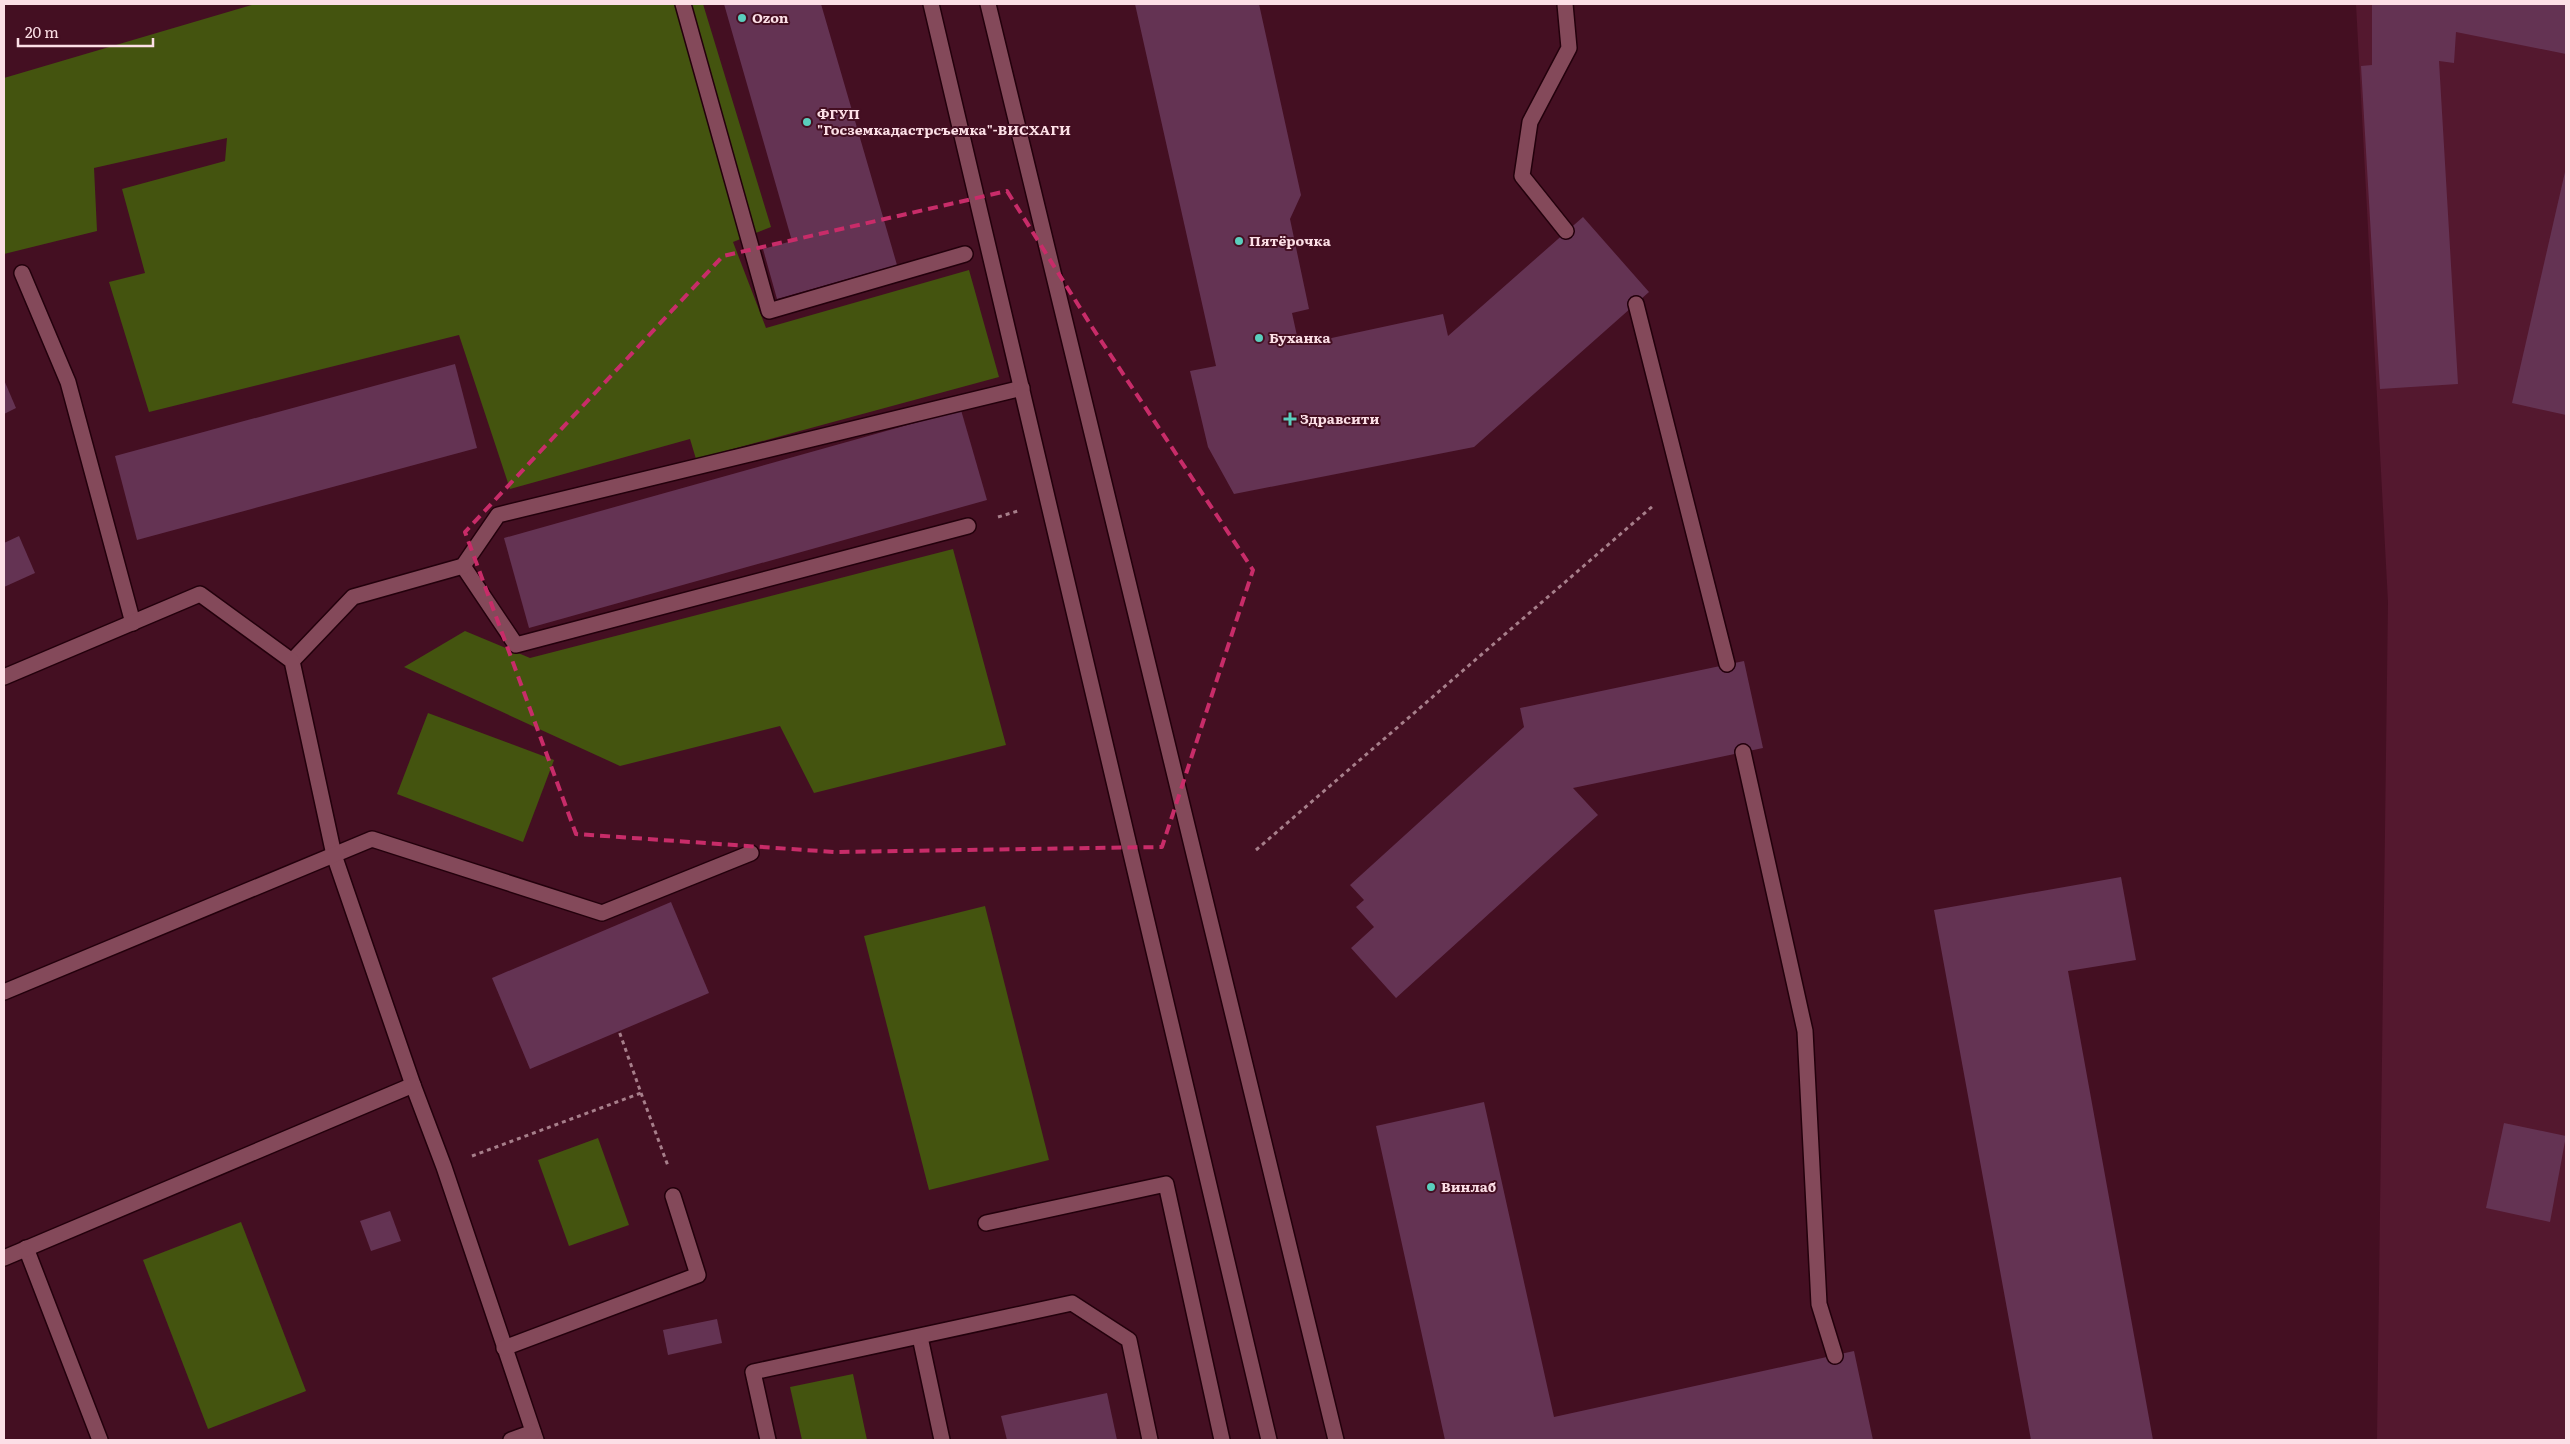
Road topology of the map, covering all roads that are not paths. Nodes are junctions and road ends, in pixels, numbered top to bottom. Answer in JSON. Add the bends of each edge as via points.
{"nodes":[{"id":1,"x":683,"y":4,"type":"edge"},
{"id":2,"x":931,"y":4,"type":"edge"},
{"id":3,"x":988,"y":4,"type":"edge"},
{"id":4,"x":1565,"y":4,"type":"edge"},
{"id":5,"x":1566,"y":232,"type":"dead end"},
{"id":6,"x":964,"y":254,"type":"dead end"},
{"id":7,"x":22,"y":273,"type":"dead end"},
{"id":8,"x":1636,"y":304,"type":"dead end"},
{"id":9,"x":1022,"y":388,"type":"junction"},
{"id":10,"x":968,"y":526,"type":"dead end"},
{"id":11,"x":463,"y":566,"type":"junction"},
{"id":12,"x":133,"y":622,"type":"junction"},
{"id":13,"x":292,"y":661,"type":"junction"},
{"id":14,"x":1727,"y":664,"type":"dead end"},
{"id":15,"x":4,"y":678,"type":"edge"},
{"id":16,"x":1743,"y":752,"type":"dead end"},
{"id":17,"x":751,"y":853,"type":"dead end"},
{"id":18,"x":334,"y":855,"type":"junction"},
{"id":19,"x":4,"y":992,"type":"edge"},
{"id":20,"x":413,"y":1085,"type":"junction"},
{"id":21,"x":673,"y":1196,"type":"road end"},
{"id":22,"x":986,"y":1223,"type":"dead end"},
{"id":23,"x":26,"y":1248,"type":"junction"},
{"id":24,"x":4,"y":1258,"type":"edge"},
{"id":25,"x":920,"y":1336,"type":"junction"},
{"id":26,"x":504,"y":1348,"type":"junction"},
{"id":27,"x":1835,"y":1356,"type":"dead end"},
{"id":28,"x":534,"y":1436,"type":"edge"},
{"id":29,"x":100,"y":1440,"type":"edge"},
{"id":30,"x":511,"y":1440,"type":"edge"},
{"id":31,"x":768,"y":1440,"type":"edge"},
{"id":32,"x":942,"y":1440,"type":"edge"},
{"id":33,"x":1150,"y":1440,"type":"edge"},
{"id":34,"x":1222,"y":1440,"type":"edge"},
{"id":35,"x":1269,"y":1440,"type":"edge"},
{"id":36,"x":1336,"y":1440,"type":"edge"}],
"edges":[{"from":1,"to":6,"type":"street","via":[[769,311]]},
{"from":2,"to":9,"type":"street"},
{"from":3,"to":36,"type":"street"},
{"from":4,"to":5,"type":"street","via":[[1569,48],[1530,122],[1522,176]]},
{"from":7,"to":12,"type":"street","via":[[68,382]]},
{"from":8,"to":14,"type":"street"},
{"from":9,"to":11,"type":"street","via":[[498,515]]},
{"from":9,"to":35,"type":"street"},
{"from":10,"to":11,"type":"street","via":[[516,645]]},
{"from":11,"to":13,"type":"street","via":[[352,597]]},
{"from":12,"to":13,"type":"street","via":[[200,594]]},
{"from":12,"to":15,"type":"street"},
{"from":13,"to":18,"type":"street"},
{"from":16,"to":27,"type":"street","via":[[1806,1031],[1819,1304]]},
{"from":17,"to":18,"type":"street","via":[[602,913],[372,839]]},
{"from":18,"to":19,"type":"street"},
{"from":18,"to":20,"type":"street"},
{"from":20,"to":23,"type":"street"},
{"from":20,"to":26,"type":"street"},
{"from":21,"to":26,"type":"street","via":[[698,1275]]},
{"from":22,"to":34,"type":"street","via":[[1166,1184]]},
{"from":23,"to":24,"type":"street"},
{"from":23,"to":29,"type":"street"},
{"from":25,"to":31,"type":"street","via":[[753,1372]]},
{"from":25,"to":32,"type":"street"},
{"from":25,"to":33,"type":"street","via":[[1072,1304],[1128,1340]]},
{"from":26,"to":28,"type":"street"},
{"from":28,"to":30,"type":"street"}]}
